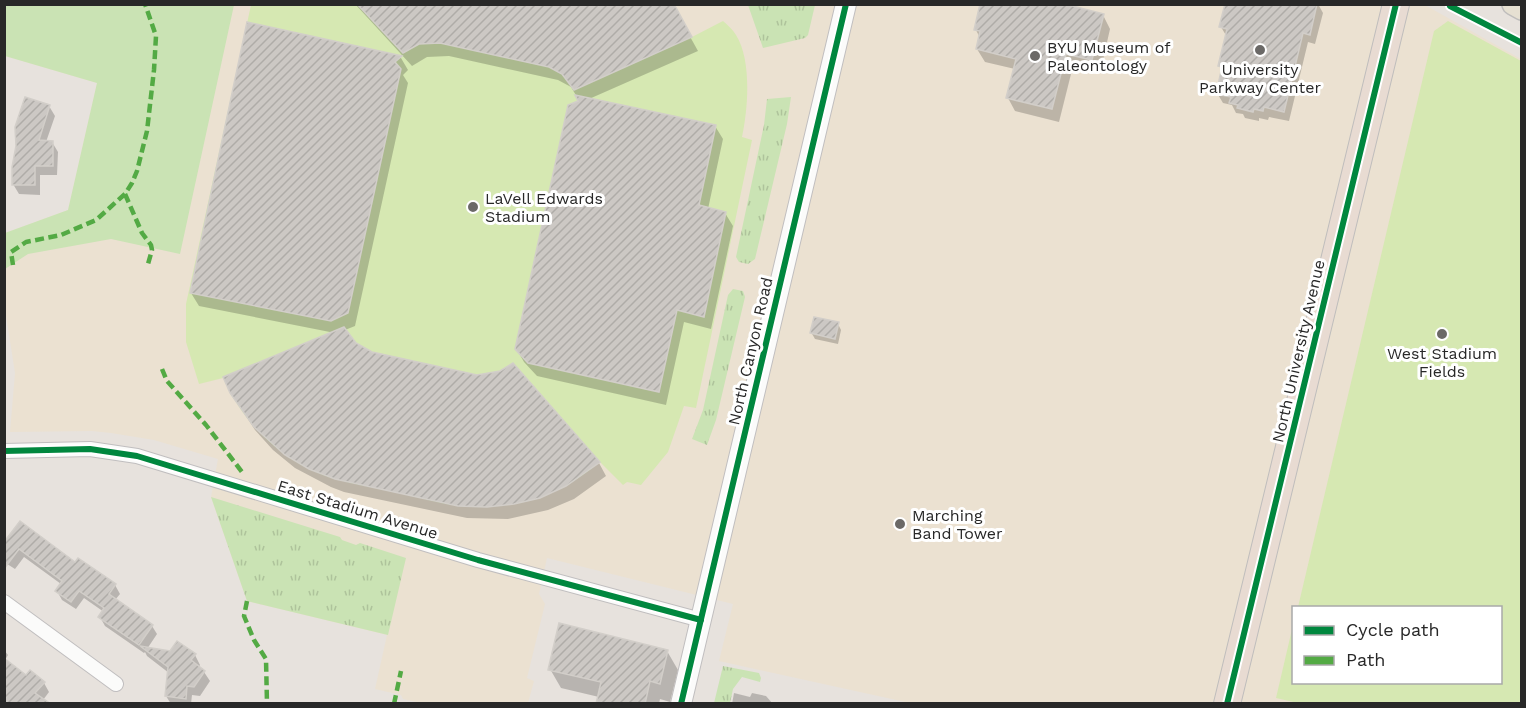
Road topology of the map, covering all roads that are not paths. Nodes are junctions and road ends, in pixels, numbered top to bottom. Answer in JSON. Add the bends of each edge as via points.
{"nodes":[{"id":1,"x":846,"y":4,"type":"edge"},
{"id":2,"x":1396,"y":4,"type":"edge"},
{"id":3,"x":1513,"y":4,"type":"edge"},
{"id":4,"x":1521,"y":9,"type":"edge"},
{"id":5,"x":4,"y":451,"type":"edge"},
{"id":6,"x":4,"y":602,"type":"edge"},
{"id":7,"x":701,"y":620,"type":"junction"},
{"id":8,"x":116,"y":684,"type":"dead end"},
{"id":9,"x":681,"y":704,"type":"edge"},
{"id":10,"x":1227,"y":704,"type":"edge"}],
"edges":[{"from":1,"to":7,"type":"main road","name":"North Canyon Road"},
{"from":2,"to":10,"type":"highway","name":"North University Avenue"},
{"from":3,"to":4,"type":"main road"},
{"from":5,"to":7,"type":"street","name":"East Stadium Avenue","via":[[90,449],[137,456],[477,560]]},
{"from":6,"to":8,"type":"street"},
{"from":7,"to":9,"type":"main road","name":"North Canyon Road"}]}
